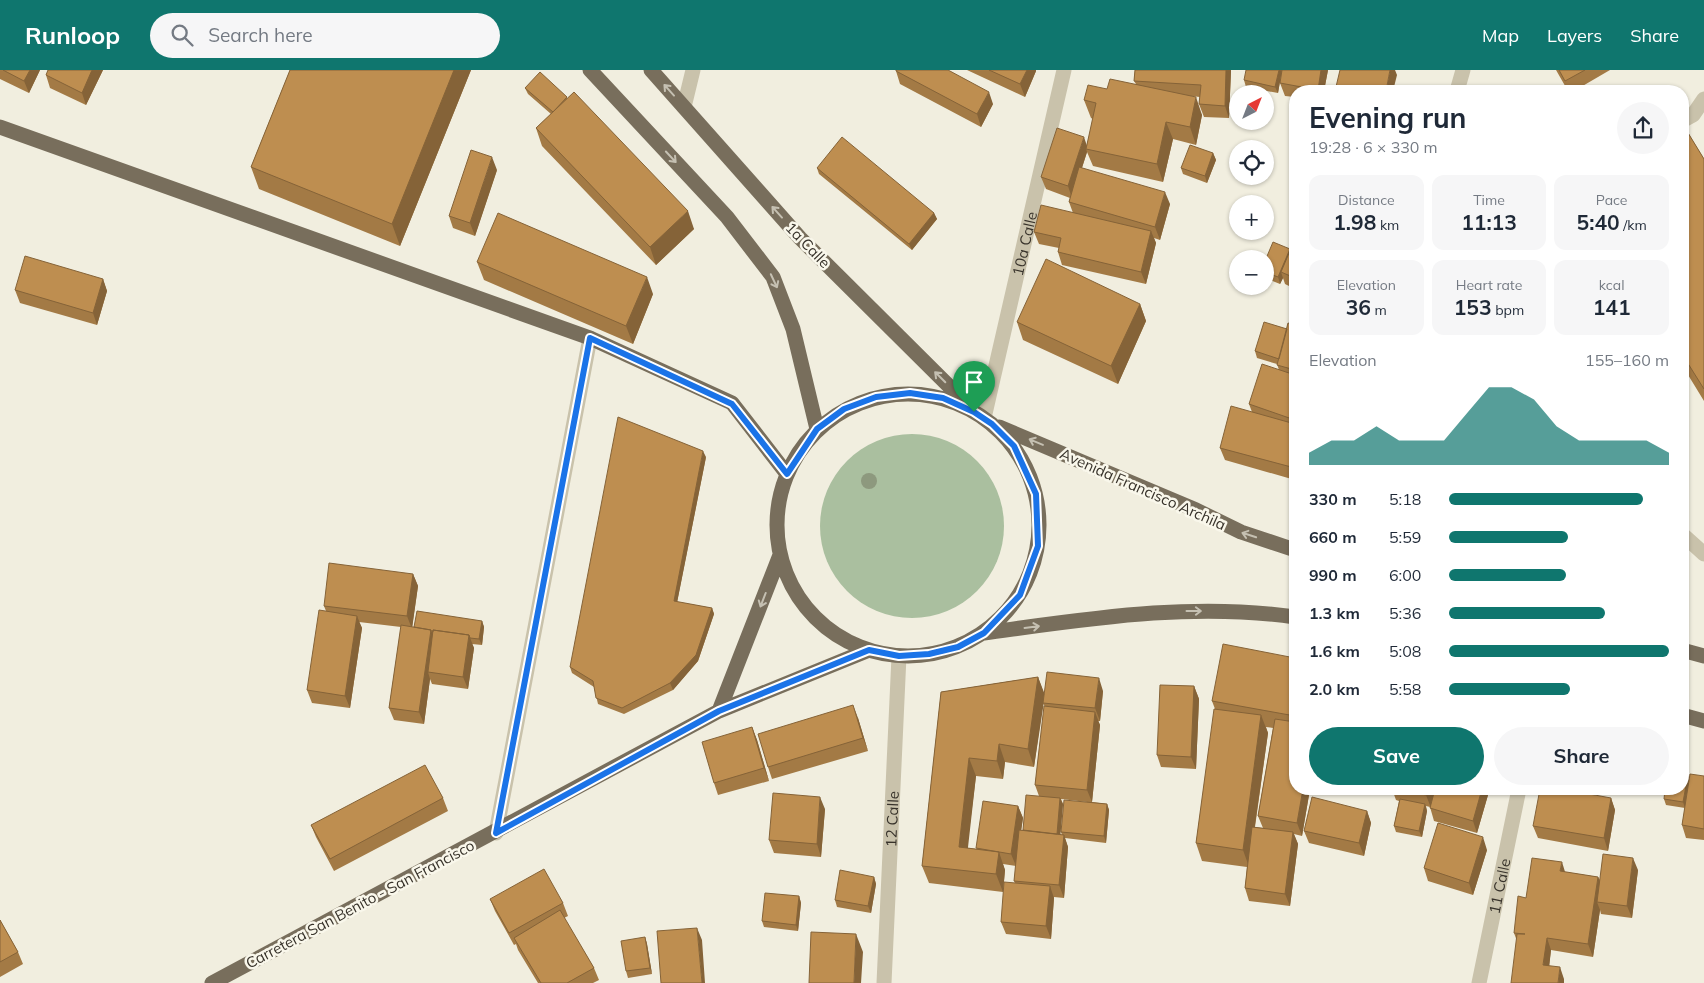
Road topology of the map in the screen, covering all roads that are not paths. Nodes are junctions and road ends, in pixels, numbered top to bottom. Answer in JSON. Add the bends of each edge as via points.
{"nodes":[{"id":1,"x":590,"y":70,"type":"edge"},
{"id":2,"x":651,"y":70,"type":"edge"},
{"id":3,"x":693,"y":70,"type":"edge"},
{"id":4,"x":1064,"y":70,"type":"edge"},
{"id":5,"x":1463,"y":70,"type":"edge"},
{"id":6,"x":1459,"y":85,"type":"edge"},
{"id":7,"x":1704,"y":99,"type":"edge"},
{"id":8,"x":684,"y":108,"type":"junction"},
{"id":9,"x":1689,"y":117,"type":"edge"},
{"id":10,"x":0,"y":127,"type":"edge"},
{"id":11,"x":590,"y":338,"type":"junction"},
{"id":12,"x":984,"y":418,"type":"junction"},
{"id":13,"x":817,"y":429,"type":"junction"},
{"id":14,"x":787,"y":474,"type":"junction"},
{"id":15,"x":1689,"y":540,"type":"edge"},
{"id":16,"x":1289,"y":548,"type":"edge"},
{"id":17,"x":1704,"y":554,"type":"edge"},
{"id":18,"x":780,"y":555,"type":"junction"},
{"id":19,"x":1289,"y":616,"type":"edge"},
{"id":20,"x":984,"y":633,"type":"junction"},
{"id":21,"x":869,"y":650,"type":"junction"},
{"id":22,"x":1689,"y":652,"type":"edge"},
{"id":23,"x":899,"y":656,"type":"junction"},
{"id":24,"x":1704,"y":656,"type":"edge"},
{"id":25,"x":719,"y":711,"type":"junction"},
{"id":26,"x":1689,"y":717,"type":"edge"},
{"id":27,"x":1704,"y":721,"type":"edge"},
{"id":28,"x":1518,"y":795,"type":"edge"},
{"id":29,"x":496,"y":833,"type":"junction"},
{"id":30,"x":212,"y":983,"type":"edge"},
{"id":31,"x":884,"y":983,"type":"edge"},
{"id":32,"x":1479,"y":983,"type":"edge"}],
"edges":[{"from":1,"to":13,"type":"main road","one_way":true,"via":[[727,217],[773,277],[793,329]]},
{"from":8,"to":2,"type":"main road","name":"1a Calle","one_way":true},
{"from":3,"to":8,"type":"street"},
{"from":4,"to":12,"type":"street","name":"10a Calle"},
{"from":5,"to":6,"type":"street"},
{"from":7,"to":9,"type":"street"},
{"from":12,"to":8,"type":"main road","name":"1a Calle","one_way":true,"via":[[800,238]]},
{"from":10,"to":11,"type":"main road"},
{"from":11,"to":14,"type":"main road","via":[[732,404]]},
{"from":11,"to":29,"type":"street"},
{"from":12,"to":13,"type":"main road","name":"Avenida Francisco Archila","via":[[943,398],[910,393],[876,397],[844,409]]},
{"from":16,"to":12,"type":"main road","name":"Avenida Francisco Archila","one_way":true,"via":[[1241,532]]},
{"from":12,"to":20,"type":"main road","name":"1a Calle","via":[[1014,446],[1036,494],[1038,546],[1020,595]]},
{"from":13,"to":14,"type":"main road","name":"Avenida Francisco Archila"},
{"from":14,"to":18,"type":"main road","name":"Avenida Francisco Archila","via":[[779,500],[777,528]]},
{"from":15,"to":17,"type":"street"},
{"from":18,"to":21,"type":"main road","via":[[792,587],[812,614],[838,635]]},
{"from":18,"to":25,"type":"main road","one_way":true},
{"from":20,"to":19,"type":"main road","one_way":true,"via":[[1161,611],[1222,610]]},
{"from":20,"to":23,"type":"main road","via":[[958,647],[929,654]]},
{"from":21,"to":23,"type":"main road"},
{"from":21,"to":25,"type":"main road","name":"Carretera San Benito - San Francisco"},
{"from":22,"to":24,"type":"main road"},
{"from":23,"to":31,"type":"street","name":"12 Calle"},
{"from":25,"to":29,"type":"main road","name":"Carretera San Benito - San Francisco"},
{"from":26,"to":27,"type":"main road"},
{"from":28,"to":32,"type":"street","name":"11 Calle"},
{"from":29,"to":30,"type":"main road","name":"Carretera San Benito - San Francisco"}]}
